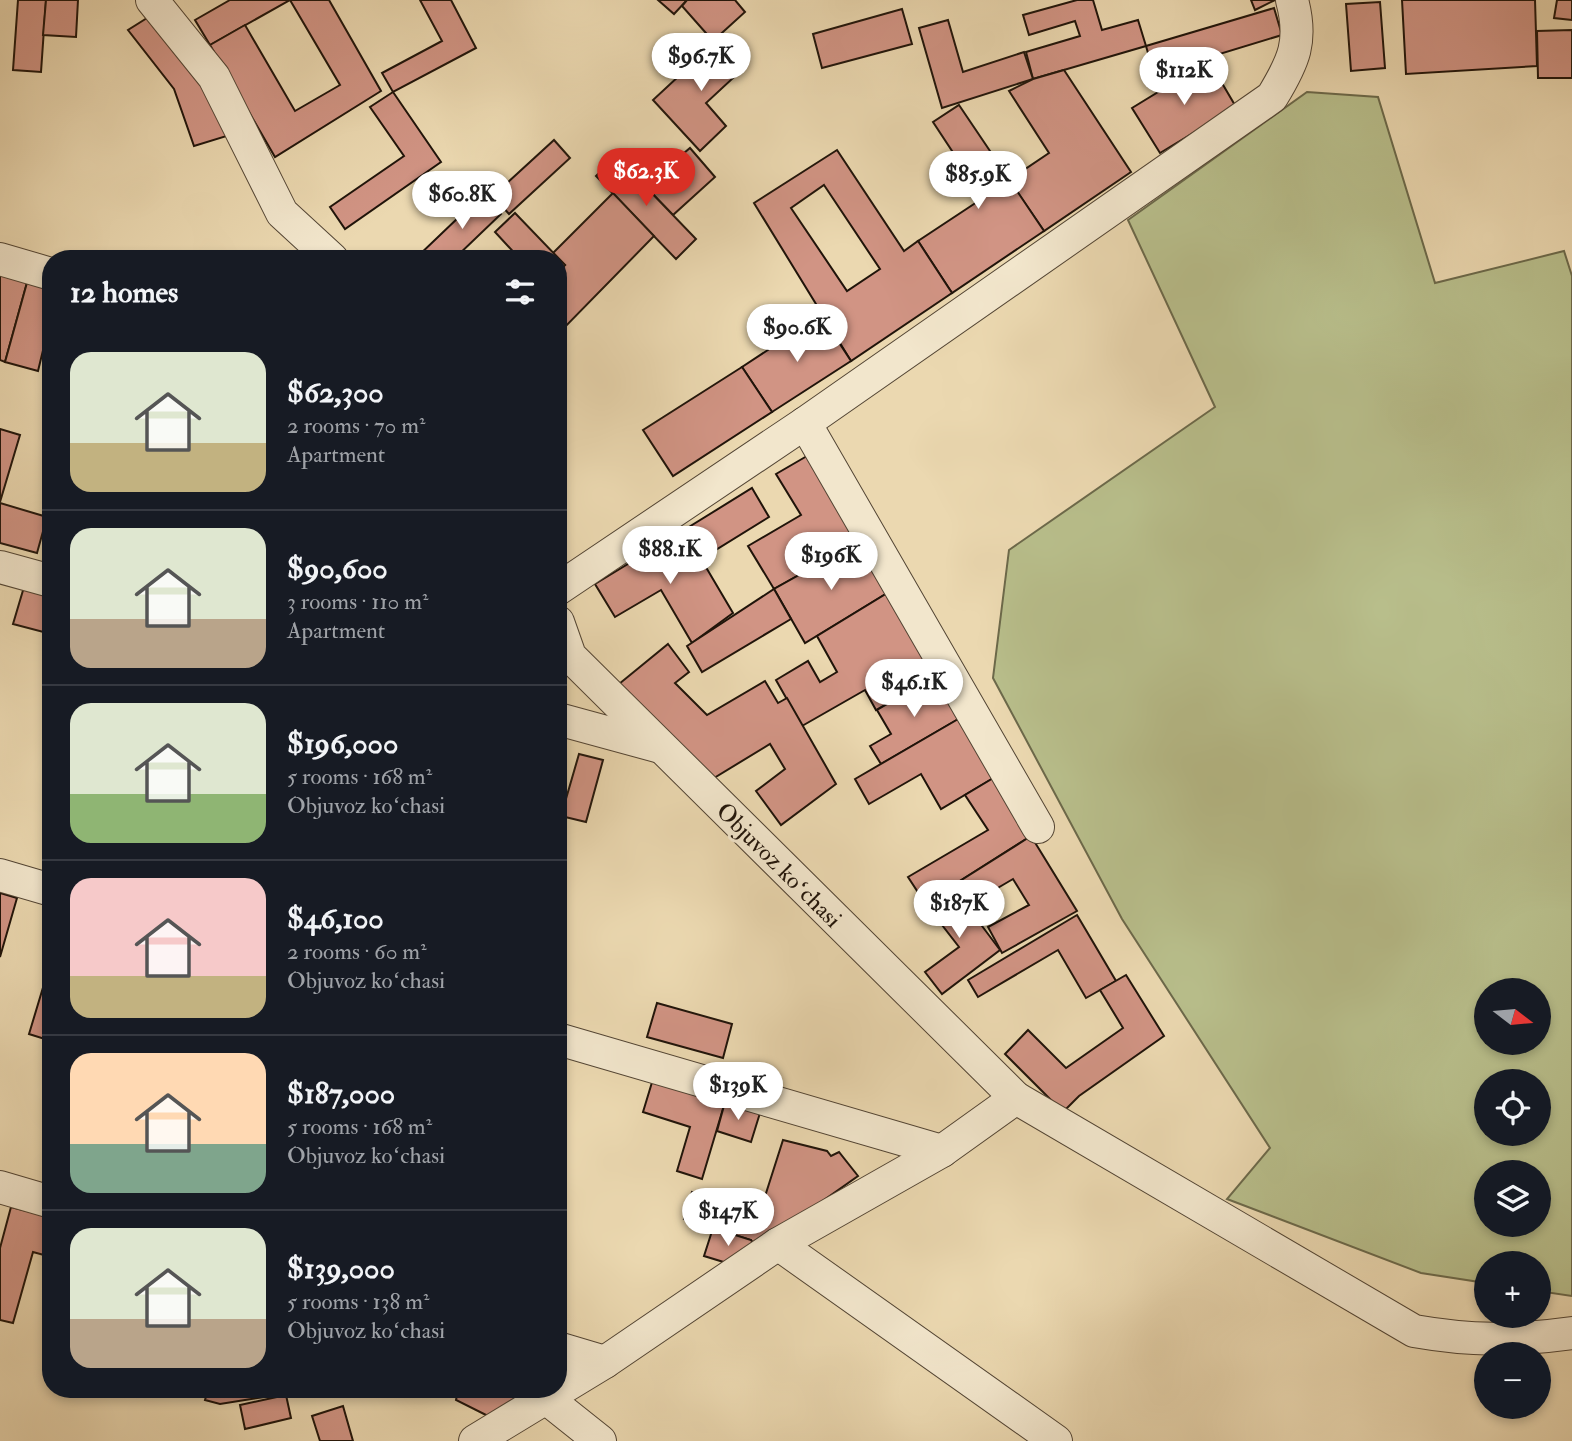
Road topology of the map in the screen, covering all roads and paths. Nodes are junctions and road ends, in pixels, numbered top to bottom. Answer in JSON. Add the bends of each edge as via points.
{"nodes":[{"id":1,"x":152,"y":0,"type":"edge"},
{"id":2,"x":1292,"y":0,"type":"edge"},
{"id":3,"x":322,"y":250,"type":"edge"},
{"id":4,"x":0,"y":259,"type":"edge"},
{"id":5,"x":42,"y":271,"type":"edge"},
{"id":6,"x":805,"y":423,"type":"junction"},
{"id":7,"x":0,"y":567,"type":"edge"},
{"id":8,"x":42,"y":579,"type":"edge"},
{"id":9,"x":567,"y":583,"type":"edge"},
{"id":10,"x":567,"y":648,"type":"edge"},
{"id":11,"x":567,"y":721,"type":"edge"},
{"id":12,"x":659,"y":747,"type":"junction"},
{"id":13,"x":1038,"y":827,"type":"dead end"},
{"id":14,"x":0,"y":875,"type":"edge"},
{"id":15,"x":42,"y":887,"type":"edge"},
{"id":16,"x":567,"y":1042,"type":"edge"},
{"id":17,"x":1016,"y":1098,"type":"junction"},
{"id":18,"x":942,"y":1151,"type":"junction"},
{"id":19,"x":0,"y":1187,"type":"edge"},
{"id":20,"x":42,"y":1199,"type":"edge"},
{"id":21,"x":778,"y":1244,"type":"junction"},
{"id":22,"x":1572,"y":1333,"type":"edge"},
{"id":23,"x":567,"y":1351,"type":"edge"},
{"id":24,"x":604,"y":1362,"type":"junction"},
{"id":25,"x":567,"y":1385,"type":"edge"},
{"id":26,"x":545,"y":1398,"type":"joint"},
{"id":27,"x":475,"y":1441,"type":"edge"},
{"id":28,"x":600,"y":1441,"type":"edge"},
{"id":29,"x":1056,"y":1441,"type":"edge"}],
"edges":[{"from":1,"to":3,"type":"street","via":[[214,78],[282,213]]},
{"from":2,"to":6,"type":"street","via":[[1299,27],[1292,65],[1272,97]]},
{"from":4,"to":5,"type":"street"},
{"from":6,"to":9,"type":"street"},
{"from":6,"to":13,"type":"street"},
{"from":7,"to":8,"type":"street"},
{"from":10,"to":12,"type":"street","name":"Objuvoz koʻchasi","via":[[570,656]]},
{"from":11,"to":12,"type":"street"},
{"from":12,"to":17,"type":"street","name":"Objuvoz koʻchasi"},
{"from":14,"to":15,"type":"street"},
{"from":16,"to":18,"type":"street"},
{"from":17,"to":18,"type":"street"},
{"from":17,"to":22,"type":"street","name":"Objuvoz koʻchasi","via":[[1414,1331],[1458,1339],[1517,1341]]},
{"from":18,"to":21,"type":"street"},
{"from":19,"to":20,"type":"street"},
{"from":21,"to":24,"type":"street"},
{"from":21,"to":29,"type":"street"},
{"from":23,"to":24,"type":"street"},
{"from":24,"to":25,"type":"street"},
{"from":26,"to":27,"type":"street"},
{"from":26,"to":28,"type":"street"}]}
